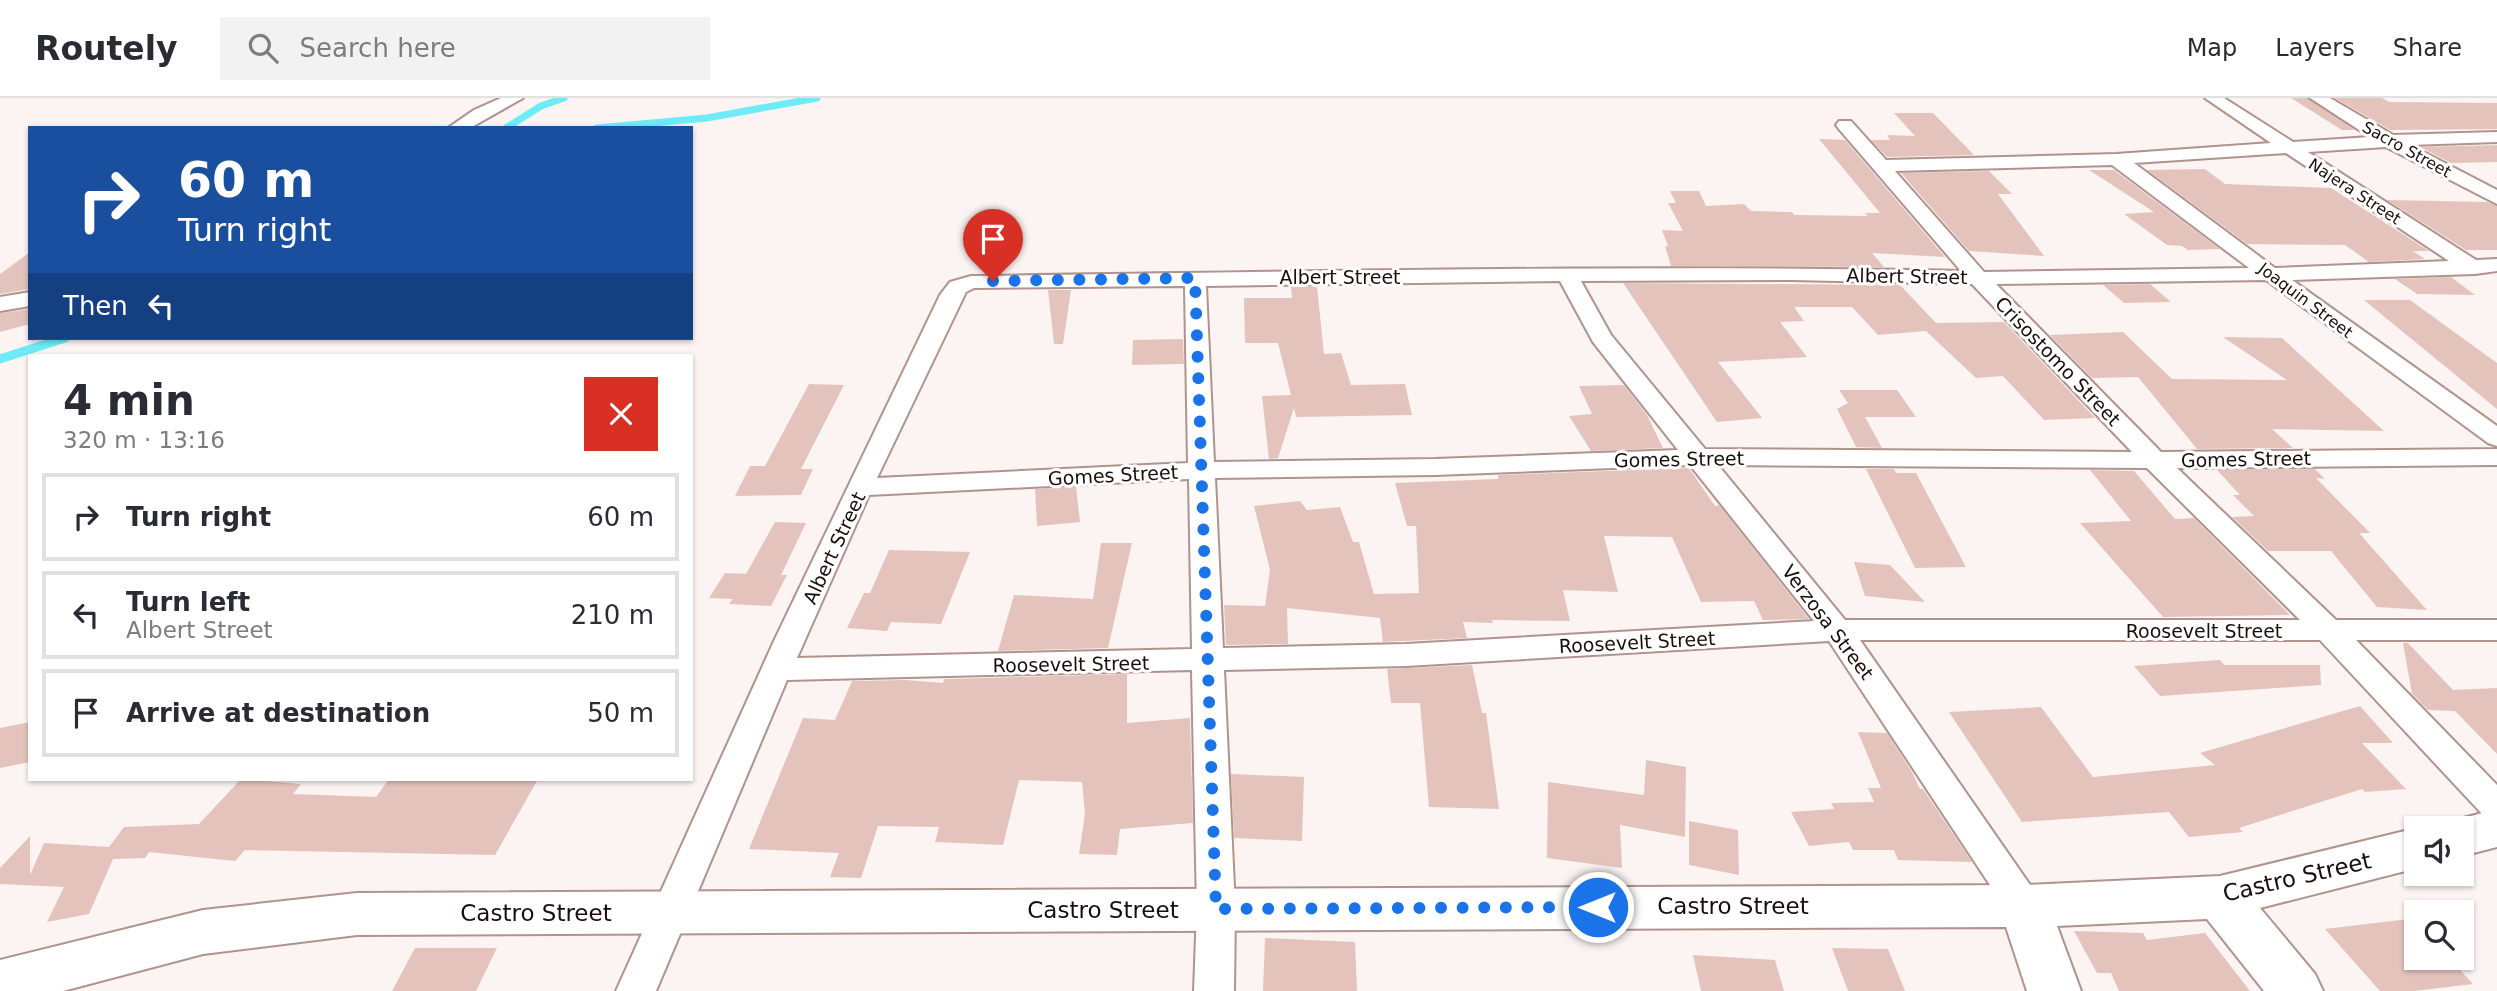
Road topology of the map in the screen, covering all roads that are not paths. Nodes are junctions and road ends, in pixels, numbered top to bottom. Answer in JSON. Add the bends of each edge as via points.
{"nodes":[{"id":1,"x":515,"y":98,"type":"edge"},
{"id":2,"x":2213,"y":98,"type":"edge"},
{"id":3,"x":2318,"y":98,"type":"edge"},
{"id":4,"x":1845,"y":125,"type":"dead end"},
{"id":5,"x":460,"y":126,"type":"edge"},
{"id":6,"x":2497,"y":137,"type":"edge"},
{"id":7,"x":2391,"y":142,"type":"junction"},
{"id":8,"x":2290,"y":149,"type":"junction"},
{"id":9,"x":2116,"y":159,"type":"junction"},
{"id":10,"x":1882,"y":166,"type":"junction"},
{"id":11,"x":2497,"y":198,"type":"edge"},
{"id":12,"x":2470,"y":265,"type":"junction"},
{"id":13,"x":2497,"y":265,"type":"edge"},
{"id":14,"x":2272,"y":274,"type":"junction"},
{"id":15,"x":1567,"y":275,"type":"junction"},
{"id":16,"x":1195,"y":278,"type":"junction"},
{"id":17,"x":1978,"y":278,"type":"junction"},
{"id":18,"x":2497,"y":283,"type":"edge"},
{"id":19,"x":28,"y":299,"type":"edge"},
{"id":20,"x":0,"y":304,"type":"edge"},
{"id":21,"x":2497,"y":438,"type":"edge"},
{"id":22,"x":1701,"y":457,"type":"junction"},
{"id":23,"x":2497,"y":457,"type":"edge"},
{"id":24,"x":2154,"y":460,"type":"junction"},
{"id":25,"x":1203,"y":470,"type":"junction"},
{"id":26,"x":862,"y":487,"type":"junction"},
{"id":27,"x":1838,"y":630,"type":"junction"},
{"id":28,"x":2497,"y":630,"type":"edge"},
{"id":29,"x":2329,"y":631,"type":"junction"},
{"id":30,"x":1206,"y":661,"type":"junction"},
{"id":31,"x":777,"y":670,"type":"junction"},
{"id":32,"x":2497,"y":807,"type":"edge"},
{"id":33,"x":2497,"y":828,"type":"edge"},
{"id":34,"x":2474,"y":834,"type":"edge"},
{"id":35,"x":2404,"y":851,"type":"edge"},
{"id":36,"x":2220,"y":897,"type":"junction"},
{"id":37,"x":2024,"y":906,"type":"junction"},
{"id":38,"x":1216,"y":909,"type":"junction"},
{"id":39,"x":670,"y":912,"type":"junction"},
{"id":40,"x":0,"y":984,"type":"edge"},
{"id":41,"x":636,"y":991,"type":"edge"},
{"id":42,"x":1214,"y":991,"type":"edge"},
{"id":43,"x":2054,"y":991,"type":"edge"},
{"id":44,"x":2296,"y":991,"type":"edge"}],
"edges":[{"from":1,"to":5,"type":"street"},
{"from":2,"to":8,"type":"street","name":"Najera Street"},
{"from":3,"to":7,"type":"street","name":"Sacro Street"},
{"from":4,"to":10,"type":"street","name":"Crisostomo Street"},
{"from":6,"to":7,"type":"street"},
{"from":7,"to":8,"type":"street"},
{"from":7,"to":11,"type":"street","name":"Sacro Street"},
{"from":8,"to":9,"type":"street"},
{"from":8,"to":12,"type":"street","name":"Najera Street"},
{"from":9,"to":10,"type":"street"},
{"from":9,"to":14,"type":"street","name":"Joaquin Street"},
{"from":10,"to":17,"type":"street","name":"Crisostomo Street"},
{"from":12,"to":13,"type":"street","name":"Albert Street"},
{"from":12,"to":14,"type":"street","name":"Albert Street"},
{"from":12,"to":18,"type":"street","name":"Najera Street"},
{"from":14,"to":17,"type":"street","name":"Albert Street"},
{"from":14,"to":21,"type":"street","name":"Joaquin Street"},
{"from":15,"to":16,"type":"street","name":"Albert Street"},
{"from":15,"to":17,"type":"street","name":"Albert Street"},
{"from":15,"to":22,"type":"street","name":"Verzosa Street","via":[[1601,337]]},
{"from":16,"to":25,"type":"street"},
{"from":16,"to":26,"type":"street","name":"Albert Street","via":[[993,281],[958,288]]},
{"from":17,"to":24,"type":"street","name":"Crisostomo Street"},
{"from":19,"to":20,"type":"street"},
{"from":22,"to":24,"type":"street","name":"Gomes Street"},
{"from":22,"to":25,"type":"street","name":"Gomes Street"},
{"from":22,"to":27,"type":"street","name":"Verzosa Street"},
{"from":23,"to":24,"type":"street","name":"Gomes Street"},
{"from":24,"to":29,"type":"street","name":"Crisostomo Street"},
{"from":25,"to":26,"type":"street","name":"Gomes Street"},
{"from":25,"to":30,"type":"street"},
{"from":26,"to":31,"type":"street","name":"Albert Street"},
{"from":27,"to":29,"type":"street","name":"Roosevelt Street"},
{"from":27,"to":30,"type":"street","name":"Roosevelt Street","via":[[1406,655]]},
{"from":27,"to":37,"type":"street","name":"Verzosa Street"},
{"from":28,"to":29,"type":"street","name":"Roosevelt Street"},
{"from":29,"to":32,"type":"street","name":"Crisostomo Street"},
{"from":30,"to":31,"type":"street","name":"Roosevelt Street"},
{"from":30,"to":38,"type":"street"},
{"from":31,"to":39,"type":"street","name":"Albert Street"},
{"from":33,"to":34,"type":"main road"},
{"from":35,"to":36,"type":"main road","name":"Castro Street"},
{"from":36,"to":37,"type":"main road","name":"Castro Street"},
{"from":36,"to":44,"type":"main road"},
{"from":37,"to":38,"type":"main road","name":"Castro Street"},
{"from":37,"to":43,"type":"main road","name":"Verzosa Street"},
{"from":38,"to":39,"type":"main road","name":"Castro Street"},
{"from":38,"to":42,"type":"street"},
{"from":39,"to":40,"type":"main road","name":"Castro Street","via":[[357,914],[203,932]]},
{"from":39,"to":41,"type":"street","name":"Albert Street"}]}
